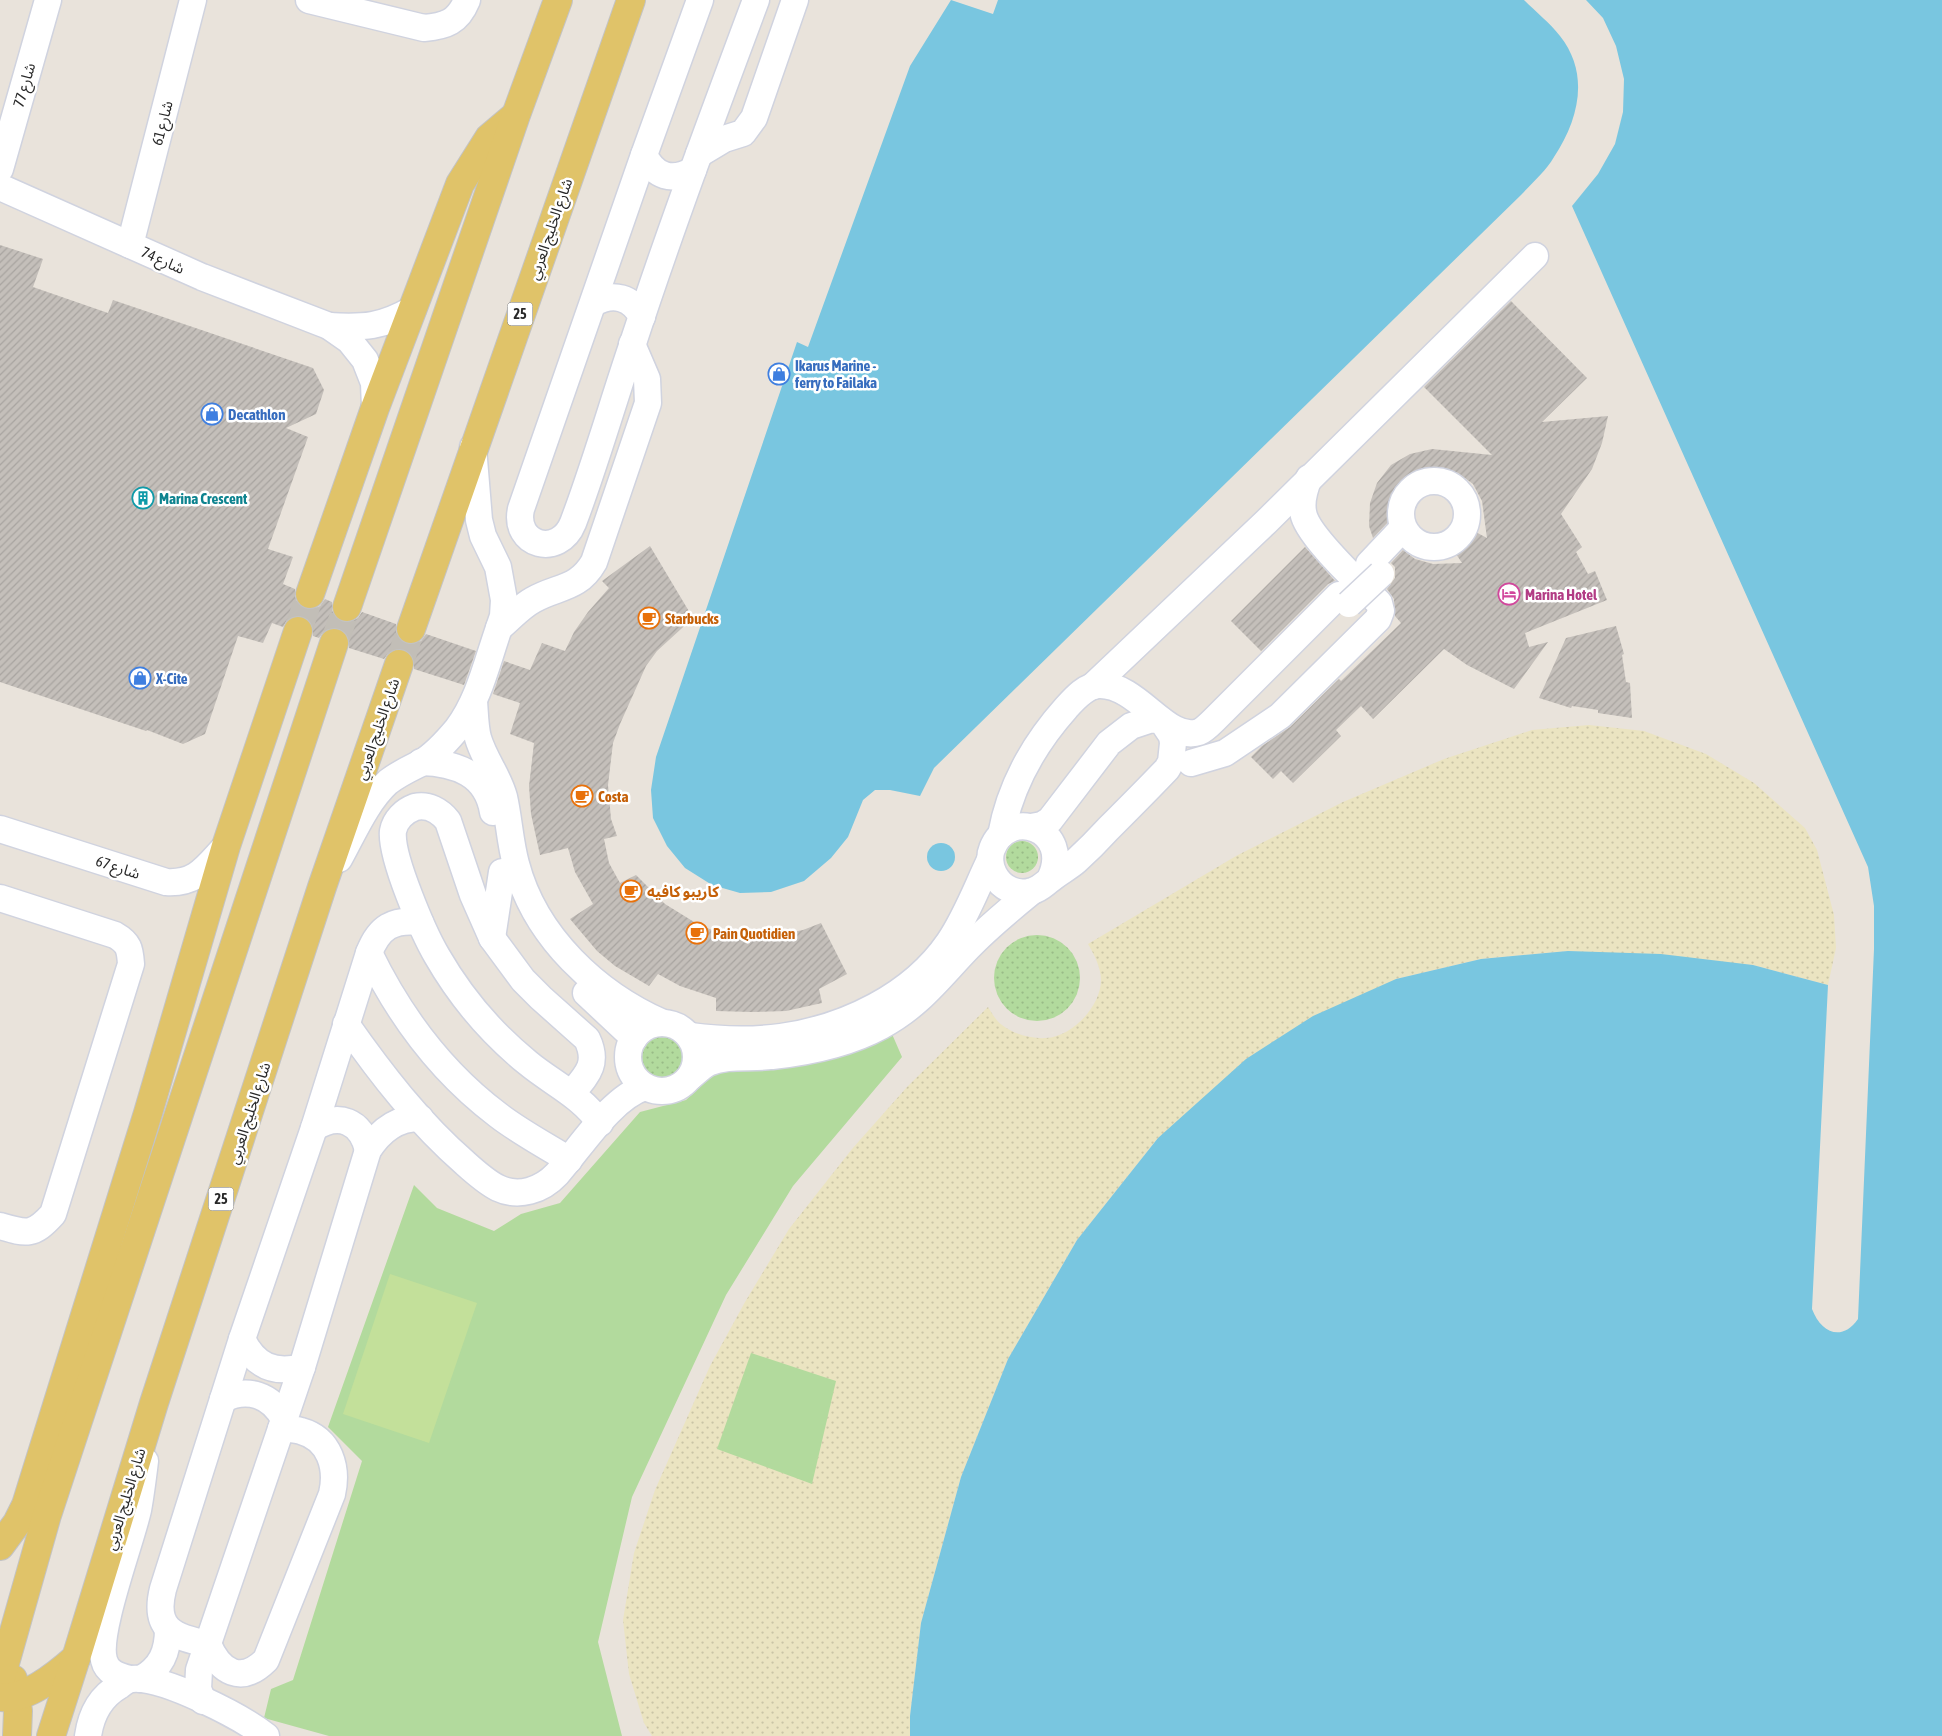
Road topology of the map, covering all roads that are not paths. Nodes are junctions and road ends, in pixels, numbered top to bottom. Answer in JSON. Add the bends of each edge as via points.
{"nodes":[{"id":1,"x":48,"y":0,"type":"edge"},
{"id":2,"x":193,"y":0,"type":"edge"},
{"id":3,"x":308,"y":0,"type":"edge"},
{"id":4,"x":467,"y":0,"type":"edge"},
{"id":5,"x":558,"y":0,"type":"edge"},
{"id":6,"x":631,"y":0,"type":"edge"},
{"id":7,"x":700,"y":0,"type":"edge"},
{"id":8,"x":756,"y":0,"type":"edge"},
{"id":9,"x":795,"y":0,"type":"edge"},
{"id":10,"x":516,"y":116,"type":"junction"},
{"id":11,"x":644,"y":155,"type":"junction"},
{"id":12,"x":696,"y":162,"type":"junction"},
{"id":13,"x":0,"y":170,"type":"edge"},
{"id":14,"x":0,"y":188,"type":"edge"},
{"id":15,"x":130,"y":245,"type":"junction"},
{"id":16,"x":1535,"y":256,"type":"dead end"},
{"id":17,"x":594,"y":302,"type":"junction"},
{"id":18,"x":413,"y":309,"type":"junction"},
{"id":19,"x":642,"y":317,"type":"junction"},
{"id":20,"x":329,"y":326,"type":"junction"},
{"id":21,"x":632,"y":344,"type":"junction"},
{"id":22,"x":375,"y":408,"type":"junction"},
{"id":23,"x":473,"y":447,"type":"junction"},
{"id":24,"x":1309,"y":478,"type":"junction"},
{"id":25,"x":1266,"y":522,"type":"junction"},
{"id":26,"x":1313,"y":532,"type":"junction"},
{"id":27,"x":1408,"y":535,"type":"dead end"},
{"id":28,"x":310,"y":594,"type":"tunnel mouth"},
{"id":29,"x":1344,"y":599,"type":"junction"},
{"id":30,"x":347,"y":607,"type":"tunnel mouth"},
{"id":31,"x":499,"y":628,"type":"junction"},
{"id":32,"x":411,"y":629,"type":"tunnel mouth"},
{"id":33,"x":298,"y":631,"type":"tunnel mouth"},
{"id":34,"x":334,"y":643,"type":"tunnel mouth"},
{"id":35,"x":1130,"y":649,"type":"junction"},
{"id":36,"x":399,"y":664,"type":"tunnel mouth"},
{"id":37,"x":1093,"y":686,"type":"junction"},
{"id":38,"x":1135,"y":698,"type":"junction"},
{"id":39,"x":474,"y":701,"type":"junction"},
{"id":40,"x":1162,"y":721,"type":"junction"},
{"id":41,"x":421,"y":762,"type":"junction"},
{"id":42,"x":1179,"y":766,"type":"junction"},
{"id":43,"x":1031,"y":827,"type":"junction"},
{"id":44,"x":0,"y":829,"type":"edge"},
{"id":45,"x":1001,"y":835,"type":"junction"},
{"id":46,"x":226,"y":846,"type":"junction"},
{"id":47,"x":990,"y":860,"type":"junction"},
{"id":48,"x":502,"y":872,"type":"junction"},
{"id":49,"x":1040,"y":886,"type":"junction"},
{"id":50,"x":322,"y":887,"type":"junction"},
{"id":51,"x":0,"y":898,"type":"edge"},
{"id":52,"x":420,"y":922,"type":"junction"},
{"id":53,"x":492,"y":938,"type":"junction"},
{"id":54,"x":369,"y":953,"type":"junction"},
{"id":55,"x":663,"y":1023,"type":"junction"},
{"id":56,"x":346,"y":1024,"type":"junction"},
{"id":57,"x":690,"y":1036,"type":"junction"},
{"id":58,"x":631,"y":1050,"type":"junction"},
{"id":59,"x":690,"y":1077,"type":"junction"},
{"id":60,"x":645,"y":1087,"type":"junction"},
{"id":61,"x":586,"y":1108,"type":"junction"},
{"id":62,"x":148,"y":1113,"type":"junction"},
{"id":63,"x":420,"y":1118,"type":"junction"},
{"id":64,"x":314,"y":1128,"type":"junction"},
{"id":65,"x":368,"y":1150,"type":"junction"},
{"id":66,"x":569,"y":1160,"type":"junction"},
{"id":67,"x":0,"y":1226,"type":"edge"},
{"id":68,"x":128,"y":1268,"type":"junction"},
{"id":69,"x":242,"y":1339,"type":"junction"},
{"id":70,"x":302,"y":1367,"type":"junction"},
{"id":71,"x":90,"y":1387,"type":"junction"},
{"id":72,"x":223,"y":1399,"type":"junction"},
{"id":73,"x":154,"y":1403,"type":"junction"},
{"id":74,"x":283,"y":1424,"type":"junction"},
{"id":75,"x":31,"y":1487,"type":"junction"},
{"id":76,"x":0,"y":1546,"type":"edge"},
{"id":77,"x":168,"y":1629,"type":"junction"},
{"id":78,"x":208,"y":1644,"type":"junction"},
{"id":79,"x":76,"y":1658,"type":"junction"},
{"id":80,"x":136,"y":1679,"type":"junction"},
{"id":81,"x":4,"y":1680,"type":"edge"},
{"id":82,"x":203,"y":1701,"type":"junction"},
{"id":83,"x":17,"y":1736,"type":"edge"},
{"id":84,"x":51,"y":1736,"type":"edge"},
{"id":85,"x":88,"y":1736,"type":"edge"},
{"id":86,"x":266,"y":1736,"type":"edge"}],
"edges":[{"from":1,"to":13,"type":"street","name":"شارع 77"},
{"from":2,"to":15,"type":"street","name":"شارع 61"},
{"from":3,"to":4,"type":"street","via":[[424,28],[444,26],[455,19]]},
{"from":5,"to":10,"type":"main road"},
{"from":6,"to":23,"type":"main road","name":"شارع الخليج العربي","number":"25"},
{"from":7,"to":11,"type":"street"},
{"from":8,"to":12,"type":"street"},
{"from":9,"to":12,"type":"street","via":[[754,118],[743,134],[724,139]]},
{"from":10,"to":18,"type":"main road","via":[[489,138],[460,184]]},
{"from":10,"to":30,"type":"main road"},
{"from":11,"to":12,"type":"street","via":[[648,164],[664,176],[684,175]]},
{"from":11,"to":17,"type":"street"},
{"from":12,"to":19,"type":"street"},
{"from":14,"to":15,"type":"street","name":"شارع 74"},
{"from":15,"to":20,"type":"street","name":"شارع 74"},
{"from":16,"to":24,"type":"street"},
{"from":17,"to":19,"type":"street","via":[[609,297],[626,299]]},
{"from":17,"to":21,"type":"street","via":[[521,509],[519,517],[523,531],[534,541],[555,543],[571,528]]},
{"from":18,"to":20,"type":"street","name":"شارع 74","via":[[381,324]]},
{"from":18,"to":22,"type":"main road"},
{"from":19,"to":21,"type":"street"},
{"from":20,"to":22,"type":"street","name":"شارع 74","via":[[349,340],[365,360],[374,383]]},
{"from":21,"to":31,"type":"street","via":[[647,379],[648,403],[594,562],[577,582],[532,600]]},
{"from":22,"to":28,"type":"main road"},
{"from":23,"to":31,"type":"street","via":[[479,520],[498,567],[504,600]]},
{"from":23,"to":32,"type":"main road","name":"شارع الخليج العربي","number":"25"},
{"from":24,"to":25,"type":"street"},
{"from":24,"to":26,"type":"street","via":[[1303,500],[1304,515]]},
{"from":25,"to":26,"type":"street","via":[[1287,521]]},
{"from":25,"to":35,"type":"street"},
{"from":26,"to":42,"type":"street","via":[[1379,603],[1378,619],[1280,716],[1225,753]]},
{"from":27,"to":29,"type":"street"},
{"from":29,"to":40,"type":"street","via":[[1199,732],[1182,733]]},
{"from":29,"to":42,"type":"street","via":[[1228,721]]},
{"from":31,"to":39,"type":"street"},
{"from":33,"to":46,"type":"main road"},
{"from":34,"to":68,"type":"main road"},
{"from":35,"to":37,"type":"street"},
{"from":35,"to":38,"type":"street","via":[[1125,679]]},
{"from":36,"to":50,"type":"main road","name":"شارع الخليج العربي","number":"25"},
{"from":37,"to":38,"type":"street","via":[[1122,690]]},
{"from":37,"to":45,"type":"street","via":[[1074,700],[1037,743],[1015,785]]},
{"from":38,"to":40,"type":"street"},
{"from":39,"to":41,"type":"street","via":[[457,729]]},
{"from":39,"to":55,"type":"street","via":[[478,738],[504,795],[516,865],[535,913],[563,950],[605,990]]},
{"from":40,"to":42,"type":"street","via":[[1174,743],[1171,762]]},
{"from":40,"to":43,"type":"street","via":[[1140,722],[1109,743],[1050,820]]},
{"from":41,"to":48,"type":"street","via":[[449,764],[481,784],[492,808]]},
{"from":41,"to":50,"type":"street","via":[[398,775],[378,793]]},
{"from":42,"to":49,"type":"street","via":[[1082,856]]},
{"from":43,"to":45,"type":"street","via":[[1020,826]]},
{"from":43,"to":49,"type":"street","via":[[1045,835],[1055,848],[1057,859],[1055,869]]},
{"from":44,"to":46,"type":"street","name":"شارع 67","via":[[166,882],[186,882],[197,876]]},
{"from":45,"to":47,"type":"street","via":[[991,851]]},
{"from":46,"to":62,"type":"main road"},
{"from":47,"to":49,"type":"street","via":[[995,877],[1008,889],[1019,892]]},
{"from":47,"to":57,"type":"street","via":[[948,943],[925,970],[888,999],[855,1016],[806,1033],[752,1039]]},
{"from":48,"to":53,"type":"street"},
{"from":48,"to":58,"type":"street","via":[[534,937]]},
{"from":49,"to":59,"type":"street","via":[[973,942],[929,991],[881,1026],[811,1051],[770,1057],[729,1057],[707,1063]]},
{"from":50,"to":73,"type":"main road","name":"شارع الخليج العربي","number":"25"},
{"from":51,"to":67,"type":"street","via":[[116,935],[130,947],[131,964],[53,1214],[41,1228],[31,1232]]},
{"from":52,"to":53,"type":"street","via":[[398,861],[393,831],[408,810],[426,806],[448,821],[470,888]]},
{"from":52,"to":54,"type":"street","via":[[407,920],[382,930]]},
{"from":52,"to":61,"type":"street","via":[[436,955],[485,1022],[525,1061]]},
{"from":53,"to":61,"type":"street","via":[[541,998],[587,1039],[592,1048]]},
{"from":54,"to":56,"type":"street"},
{"from":54,"to":66,"type":"street","via":[[401,1012],[453,1076],[498,1116]]},
{"from":55,"to":57,"type":"street","via":[[682,1029]]},
{"from":55,"to":58,"type":"street","via":[[652,1024],[642,1030]]},
{"from":56,"to":63,"type":"street"},
{"from":56,"to":64,"type":"street"},
{"from":57,"to":59,"type":"street","via":[[696,1056]]},
{"from":58,"to":60,"type":"street","via":[[634,1077]]},
{"from":58,"to":61,"type":"street","via":[[612,1088]]},
{"from":59,"to":60,"type":"street","via":[[673,1089],[663,1091]]},
{"from":60,"to":61,"type":"street","via":[[625,1097]]},
{"from":61,"to":66,"type":"street"},
{"from":62,"to":68,"type":"main road"},
{"from":62,"to":75,"type":"main road"},
{"from":63,"to":65,"type":"street","via":[[410,1118],[390,1126]]},
{"from":63,"to":66,"type":"street","via":[[470,1168],[509,1192],[525,1192],[540,1187]]},
{"from":64,"to":65,"type":"street","via":[[325,1121],[348,1122],[358,1128]]},
{"from":64,"to":69,"type":"street"},
{"from":65,"to":70,"type":"street"},
{"from":68,"to":71,"type":"main road"},
{"from":69,"to":70,"type":"street","via":[[253,1357],[266,1366],[281,1370]]},
{"from":69,"to":72,"type":"street"},
{"from":70,"to":74,"type":"street"},
{"from":71,"to":75,"type":"main road"},
{"from":71,"to":81,"type":"main road","via":[[47,1515]]},
{"from":72,"to":74,"type":"street","via":[[253,1393],[272,1402],[279,1410]]},
{"from":72,"to":77,"type":"street","via":[[161,1597],[161,1614]]},
{"from":73,"to":79,"type":"main road","name":"شارع الخليج العربي","number":"25"},
{"from":73,"to":80,"type":"street","via":[[138,1511],[106,1626],[103,1653],[104,1660],[116,1675]]},
{"from":74,"to":78,"type":"street"},
{"from":74,"to":78,"type":"street","via":[[310,1435],[331,1456],[335,1482],[332,1494],[266,1660],[245,1673],[228,1670],[216,1660]]},
{"from":75,"to":76,"type":"main road","via":[[26,1506]]},
{"from":77,"to":78,"type":"street","via":[[180,1638]]},
{"from":77,"to":80,"type":"street","via":[[167,1647],[161,1662],[148,1675]]},
{"from":78,"to":82,"type":"street","via":[[198,1676],[198,1689]]},
{"from":79,"to":81,"type":"main road","via":[[48,1680]]},
{"from":79,"to":84,"type":"main road","name":"شارع الخليج العربي","number":"25"},
{"from":80,"to":82,"type":"street","via":[[163,1684]]},
{"from":80,"to":85,"type":"street","via":[[108,1692],[93,1714]]},
{"from":81,"to":83,"type":"main road"},
{"from":82,"to":86,"type":"street"}]}
